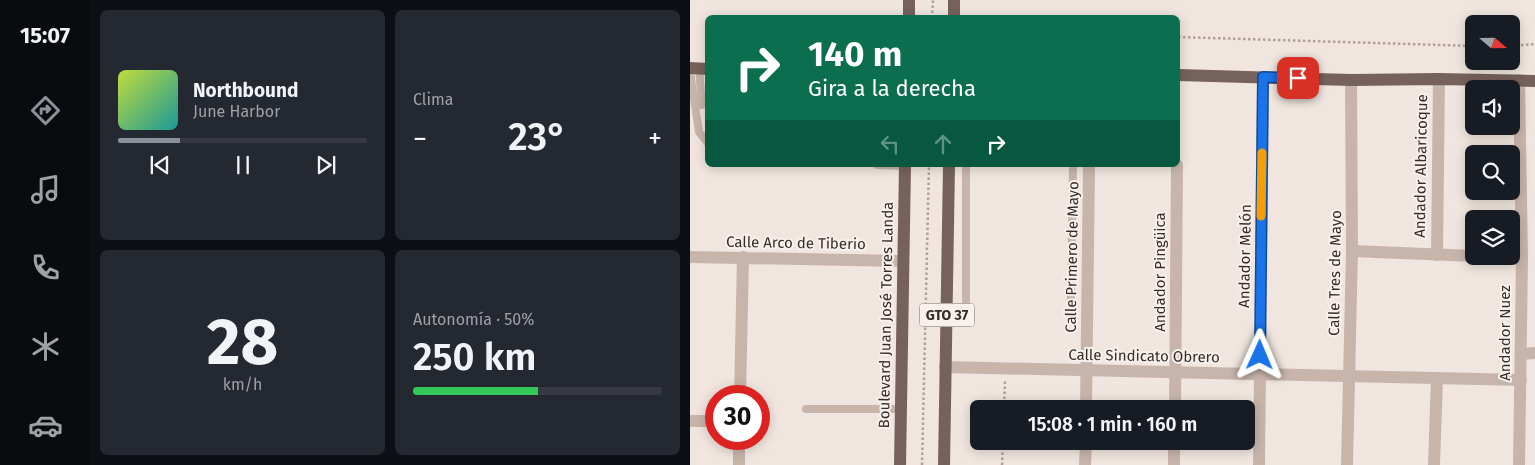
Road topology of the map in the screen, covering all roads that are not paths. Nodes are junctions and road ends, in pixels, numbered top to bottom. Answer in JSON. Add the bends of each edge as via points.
{"nodes":[{"id":1,"x":909,"y":0,"type":"edge"},
{"id":2,"x":954,"y":0,"type":"edge"},
{"id":3,"x":909,"y":15,"type":"edge"},
{"id":4,"x":954,"y":15,"type":"edge"},
{"id":5,"x":697,"y":69,"type":"edge"},
{"id":6,"x":1180,"y":75,"type":"edge"},
{"id":7,"x":1263,"y":77,"type":"junction"},
{"id":8,"x":1439,"y":79,"type":"junction"},
{"id":9,"x":1351,"y":80,"type":"junction"},
{"id":10,"x":1519,"y":80,"type":"edge"},
{"id":11,"x":1520,"y":80,"type":"edge"},
{"id":12,"x":1535,"y":81,"type":"edge"},
{"id":13,"x":701,"y":105,"type":"edge"},
{"id":14,"x":1520,"y":135,"type":"edge"},
{"id":15,"x":705,"y":139,"type":"edge"},
{"id":16,"x":904,"y":167,"type":"edge"},
{"id":17,"x":949,"y":167,"type":"edge"},
{"id":18,"x":966,"y":167,"type":"edge"},
{"id":19,"x":1073,"y":167,"type":"edge"},
{"id":20,"x":1089,"y":167,"type":"edge"},
{"id":21,"x":1177,"y":167,"type":"edge"},
{"id":22,"x":1352,"y":251,"type":"junction"},
{"id":23,"x":1437,"y":255,"type":"junction"},
{"id":24,"x":1465,"y":256,"type":"edge"},
{"id":25,"x":690,"y":257,"type":"edge"},
{"id":26,"x":1522,"y":257,"type":"joint"},
{"id":27,"x":743,"y":258,"type":"junction"},
{"id":28,"x":902,"y":261,"type":"junction"},
{"id":29,"x":1071,"y":298,"type":"dead end"},
{"id":30,"x":966,"y":301,"type":"dead end"},
{"id":31,"x":1535,"y":353,"type":"edge"},
{"id":32,"x":1521,"y":354,"type":"junction"},
{"id":33,"x":946,"y":367,"type":"junction"},
{"id":34,"x":1087,"y":370,"type":"junction"},
{"id":35,"x":1175,"y":372,"type":"junction"},
{"id":36,"x":1259,"y":375,"type":"junction"},
{"id":37,"x":1349,"y":376,"type":"junction"},
{"id":38,"x":1437,"y":379,"type":"junction"},
{"id":39,"x":1521,"y":380,"type":"junction"},
{"id":40,"x":740,"y":385,"type":"edge"},
{"id":41,"x":1086,"y":400,"type":"edge"},
{"id":42,"x":1175,"y":400,"type":"edge"},
{"id":43,"x":806,"y":409,"type":"dead end"},
{"id":44,"x":900,"y":409,"type":"junction"},
{"id":45,"x":690,"y":421,"type":"edge"},
{"id":46,"x":705,"y":421,"type":"edge"},
{"id":47,"x":739,"y":450,"type":"edge"},
{"id":48,"x":1086,"y":450,"type":"edge"},
{"id":49,"x":1174,"y":450,"type":"edge"},
{"id":50,"x":739,"y":465,"type":"edge"},
{"id":51,"x":900,"y":465,"type":"edge"},
{"id":52,"x":944,"y":465,"type":"edge"},
{"id":53,"x":1085,"y":465,"type":"edge"},
{"id":54,"x":1174,"y":465,"type":"edge"},
{"id":55,"x":1259,"y":465,"type":"edge"},
{"id":56,"x":1347,"y":465,"type":"edge"},
{"id":57,"x":1434,"y":465,"type":"edge"},
{"id":58,"x":1519,"y":465,"type":"edge"}],
"edges":[{"from":1,"to":3,"type":"main road"},
{"from":2,"to":4,"type":"main road"},
{"from":5,"to":13,"type":"lane"},
{"from":6,"to":7,"type":"main road"},
{"from":7,"to":9,"type":"main road"},
{"from":7,"to":36,"type":"street","name":"Andador Melón"},
{"from":8,"to":9,"type":"main road"},
{"from":8,"to":10,"type":"main road"},
{"from":8,"to":23,"type":"street","name":"Andador Albaricoque"},
{"from":9,"to":22,"type":"street","name":"Calle Tres de Mayo"},
{"from":11,"to":12,"type":"main road"},
{"from":13,"to":15,"type":"lane","via":[[699,132]]},
{"from":14,"to":26,"type":"street","name":"Andador Nuez"},
{"from":16,"to":28,"type":"main road","name":"Boulevard Juan José Torres Landa","number":"GTO 37"},
{"from":17,"to":33,"type":"main road","number":"GTO 37"},
{"from":18,"to":30,"type":"lane"},
{"from":19,"to":29,"type":"lane"},
{"from":20,"to":34,"type":"street","name":"Calle Primero de Mayo"},
{"from":21,"to":35,"type":"street","name":"Andador Pingüica"},
{"from":22,"to":23,"type":"street"},
{"from":22,"to":37,"type":"street","name":"Calle Tres de Mayo"},
{"from":23,"to":24,"type":"street"},
{"from":25,"to":27,"type":"street","name":"Calle Arco de Tiberio"},
{"from":26,"to":32,"type":"street","name":"Andador Nuez"},
{"from":27,"to":28,"type":"street","name":"Calle Arco de Tiberio"},
{"from":27,"to":40,"type":"street"},
{"from":28,"to":44,"type":"main road","name":"Boulevard Juan José Torres Landa","number":"GTO 37"},
{"from":31,"to":32,"type":"street"},
{"from":32,"to":39,"type":"street","name":"Andador Nuez"},
{"from":33,"to":34,"type":"street","name":"Calle Sindicato Obrero"},
{"from":33,"to":52,"type":"main road","number":"GTO 37"},
{"from":34,"to":35,"type":"street","name":"Calle Sindicato Obrero"},
{"from":34,"to":41,"type":"street","name":"Calle Primero de Mayo"},
{"from":35,"to":36,"type":"street","name":"Calle Sindicato Obrero"},
{"from":35,"to":42,"type":"street","name":"Andador Pingüica"},
{"from":36,"to":37,"type":"street","name":"Calle Sindicato Obrero"},
{"from":36,"to":55,"type":"street","name":"Andador Melón"},
{"from":37,"to":38,"type":"street","name":"Calle Sindicato Obrero"},
{"from":37,"to":56,"type":"street","name":"Calle Tres de Mayo"},
{"from":38,"to":39,"type":"street","name":"Calle Sindicato Obrero"},
{"from":38,"to":57,"type":"street"},
{"from":39,"to":58,"type":"street","name":"Andador Nuez"},
{"from":43,"to":44,"type":"lane"},
{"from":44,"to":51,"type":"main road","name":"Boulevard Juan José Torres Landa","number":"GTO 37"},
{"from":45,"to":46,"type":"street"},
{"from":47,"to":50,"type":"street"},
{"from":48,"to":53,"type":"street"},
{"from":49,"to":54,"type":"street"}]}
